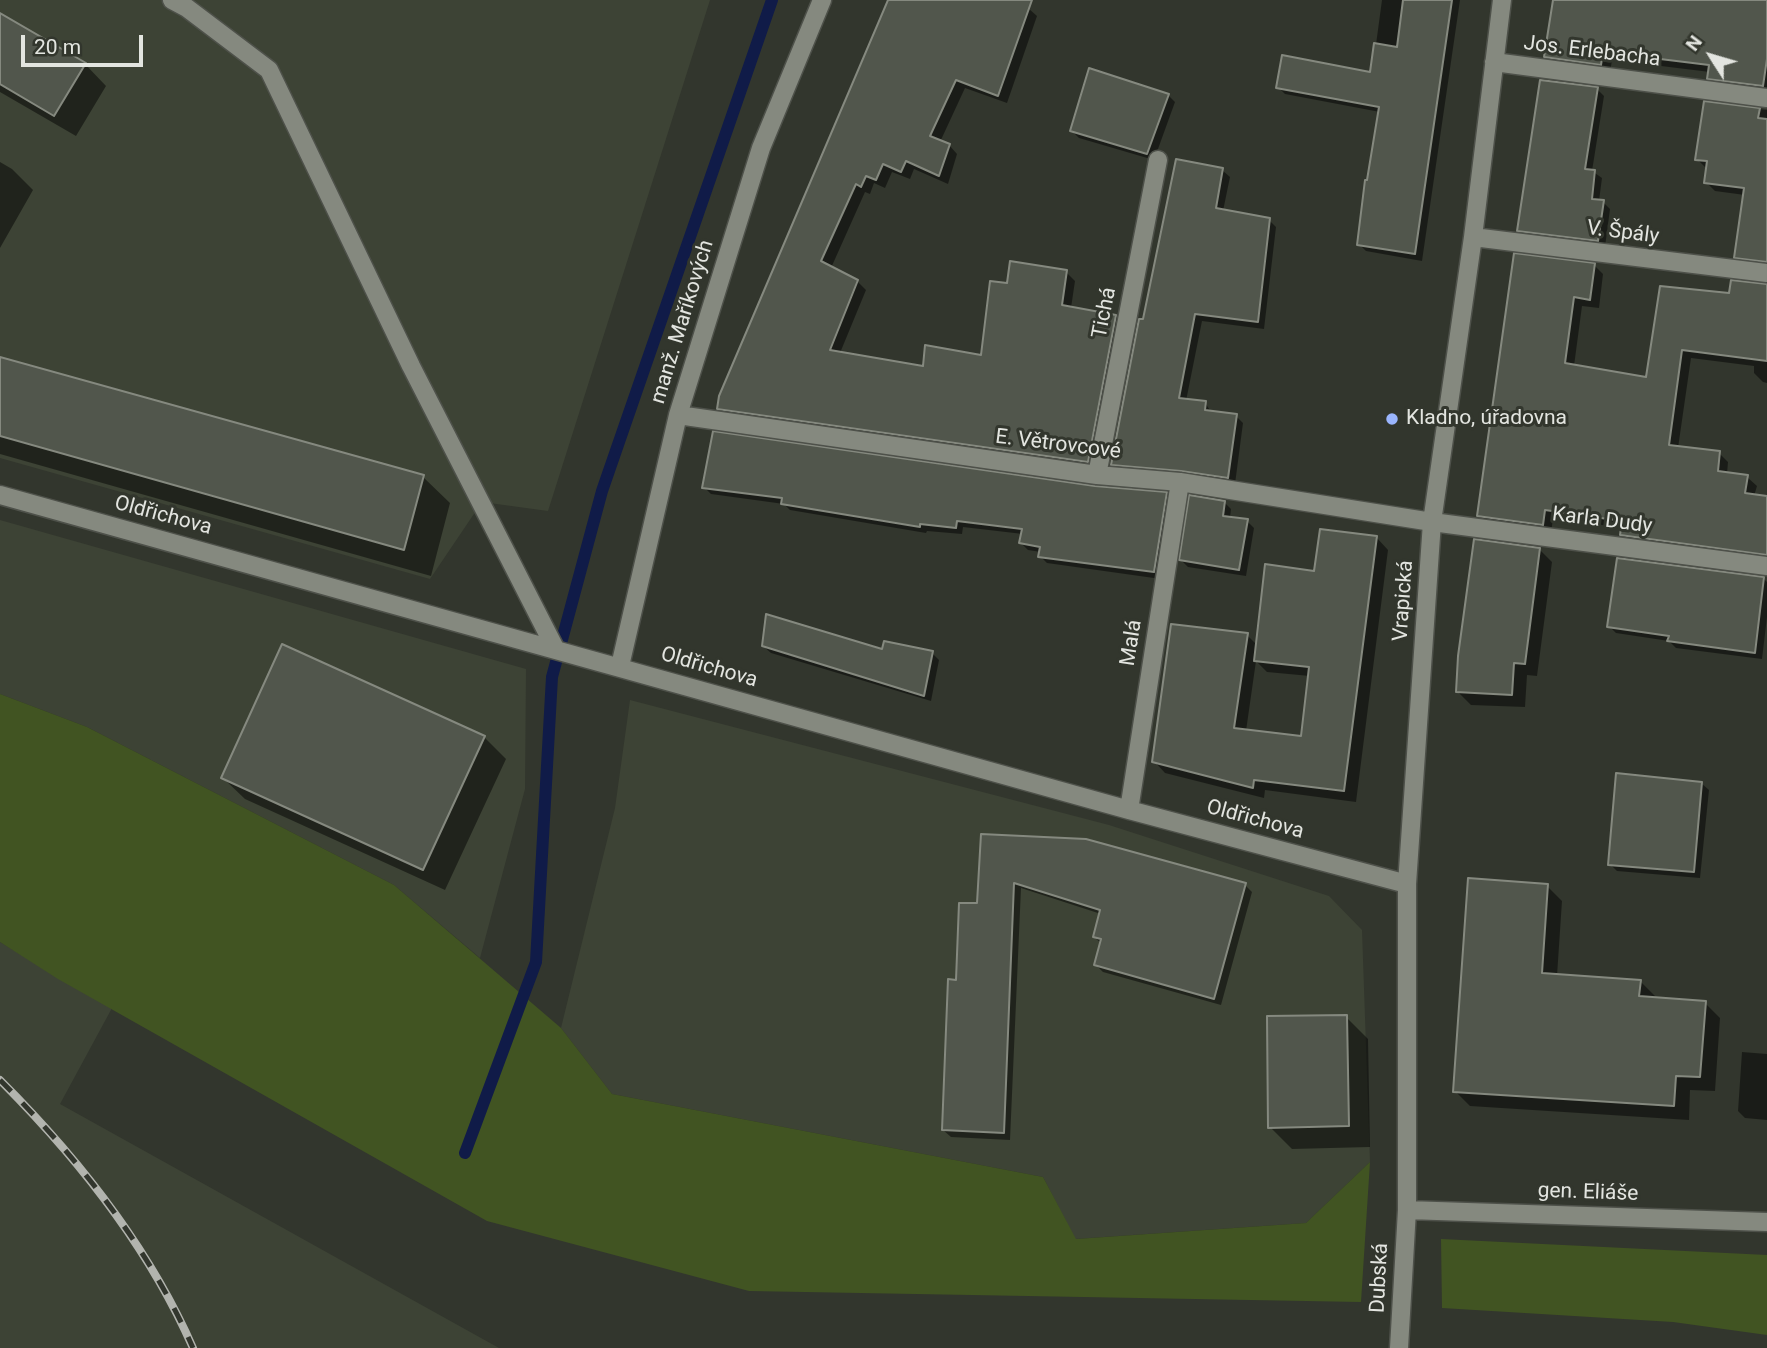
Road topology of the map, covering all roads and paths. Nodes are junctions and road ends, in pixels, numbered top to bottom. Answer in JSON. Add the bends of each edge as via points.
{"nodes":[{"id":1,"x":172,"y":0,"type":"edge"},
{"id":2,"x":822,"y":0,"type":"edge"},
{"id":3,"x":1502,"y":0,"type":"edge"},
{"id":4,"x":1494,"y":62,"type":"junction"},
{"id":5,"x":1767,"y":98,"type":"edge"},
{"id":6,"x":1158,"y":160,"type":"dead end"},
{"id":7,"x":1473,"y":237,"type":"junction"},
{"id":8,"x":1767,"y":273,"type":"edge"},
{"id":9,"x":678,"y":415,"type":"junction"},
{"id":10,"x":1097,"y":475,"type":"junction"},
{"id":11,"x":1180,"y":482,"type":"junction"},
{"id":12,"x":0,"y":495,"type":"edge"},
{"id":13,"x":1432,"y":522,"type":"junction"},
{"id":14,"x":1767,"y":566,"type":"edge"},
{"id":15,"x":555,"y":648,"type":"junction"},
{"id":16,"x":620,"y":666,"type":"junction"},
{"id":17,"x":1129,"y":810,"type":"junction"},
{"id":18,"x":1407,"y":884,"type":"junction"},
{"id":19,"x":1407,"y":1210,"type":"junction"},
{"id":20,"x":1767,"y":1222,"type":"edge"},
{"id":21,"x":1399,"y":1348,"type":"edge"}],
"edges":[{"from":1,"to":15,"type":"street","via":[[269,70],[411,366]]},
{"from":2,"to":9,"type":"street","name":"manž. Maříkových","via":[[761,148]]},
{"from":3,"to":4,"type":"street","name":"Vrapická"},
{"from":4,"to":5,"type":"street","name":"Jos. Erlebacha"},
{"from":4,"to":7,"type":"street","name":"Vrapická"},
{"from":6,"to":10,"type":"street","name":"Tichá"},
{"from":7,"to":8,"type":"street","name":"V. Špály"},
{"from":7,"to":13,"type":"street","name":"Vrapická"},
{"from":9,"to":10,"type":"street","name":"E. Větrovcové"},
{"from":9,"to":16,"type":"street","name":"manž. Maříkových"},
{"from":10,"to":11,"type":"street","name":"E. Větrovcové"},
{"from":11,"to":13,"type":"street","name":"E. Větrovcové"},
{"from":11,"to":17,"type":"street","name":"Malá"},
{"from":12,"to":15,"type":"street","name":"Oldřichova"},
{"from":13,"to":14,"type":"street","name":"Karla Dudy"},
{"from":13,"to":18,"type":"street","name":"Vrapická"},
{"from":15,"to":16,"type":"street","name":"Oldřichova"},
{"from":16,"to":17,"type":"street","name":"Oldřichova"},
{"from":17,"to":18,"type":"street","name":"Oldřichova"},
{"from":18,"to":19,"type":"street","name":"Vrapická"},
{"from":19,"to":20,"type":"street","name":"gen. Eliáše"},
{"from":19,"to":21,"type":"street","name":"Dubská"}]}
